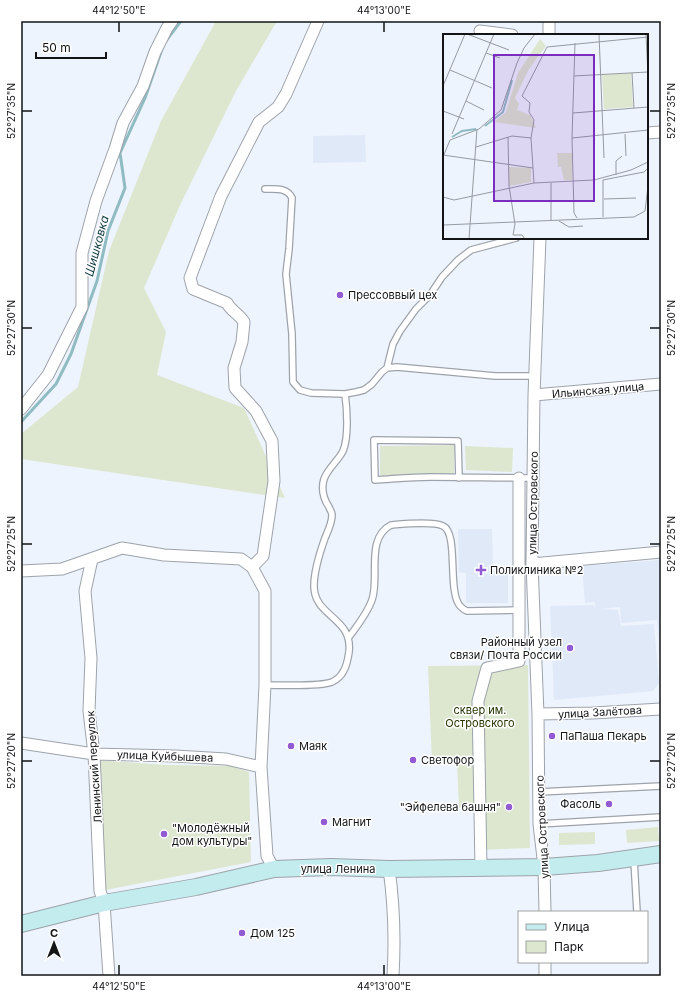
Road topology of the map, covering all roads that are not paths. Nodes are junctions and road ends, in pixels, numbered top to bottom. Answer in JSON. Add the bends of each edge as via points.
{"nodes":[{"id":1,"x":172,"y":21,"type":"edge"},
{"id":2,"x":318,"y":21,"type":"edge"},
{"id":3,"x":549,"y":21,"type":"edge"},
{"id":4,"x":480,"y":30,"type":"dead end"},
{"id":5,"x":506,"y":34,"type":"edge"},
{"id":6,"x":549,"y":34,"type":"edge"},
{"id":7,"x":661,"y":132,"type":"edge"},
{"id":8,"x":648,"y":133,"type":"edge"},
{"id":9,"x":265,"y":189,"type":"dead end"},
{"id":10,"x":512,"y":239,"type":"edge"},
{"id":11,"x":540,"y":239,"type":"edge"},
{"id":12,"x":388,"y":368,"type":"junction"},
{"id":13,"x":535,"y":376,"type":"junction"},
{"id":14,"x":661,"y":384,"type":"edge"},
{"id":15,"x":345,"y":394,"type":"junction"},
{"id":16,"x":534,"y":395,"type":"junction"},
{"id":17,"x":21,"y":410,"type":"edge"},
{"id":18,"x":459,"y":478,"type":"junction"},
{"id":19,"x":519,"y":478,"type":"junction"},
{"id":20,"x":533,"y":478,"type":"junction"},
{"id":21,"x":661,"y":552,"type":"edge"},
{"id":22,"x":92,"y":559,"type":"junction"},
{"id":23,"x":532,"y":564,"type":"junction"},
{"id":24,"x":252,"y":568,"type":"junction"},
{"id":25,"x":21,"y":571,"type":"edge"},
{"id":26,"x":519,"y":610,"type":"junction"},
{"id":27,"x":349,"y":637,"type":"junction"},
{"id":28,"x":265,"y":685,"type":"junction"},
{"id":29,"x":661,"y":709,"type":"edge"},
{"id":30,"x":538,"y":714,"type":"junction"},
{"id":31,"x":21,"y":743,"type":"edge"},
{"id":32,"x":94,"y":754,"type":"junction"},
{"id":33,"x":261,"y":767,"type":"junction"},
{"id":34,"x":661,"y":786,"type":"edge"},
{"id":35,"x":539,"y":792,"type":"junction"},
{"id":36,"x":661,"y":817,"type":"edge"},
{"id":37,"x":539,"y":824,"type":"junction"},
{"id":38,"x":661,"y":854,"type":"edge"},
{"id":39,"x":634,"y":858,"type":"junction"},
{"id":40,"x":544,"y":867,"type":"junction"},
{"id":41,"x":481,"y":868,"type":"junction"},
{"id":42,"x":274,"y":869,"type":"junction"},
{"id":43,"x":390,"y":869,"type":"junction"},
{"id":44,"x":104,"y":903,"type":"junction"},
{"id":45,"x":545,"y":911,"type":"edge"},
{"id":46,"x":637,"y":911,"type":"edge"},
{"id":47,"x":21,"y":924,"type":"edge"},
{"id":48,"x":545,"y":963,"type":"edge"},
{"id":49,"x":109,"y":976,"type":"edge"},
{"id":50,"x":392,"y":976,"type":"edge"},
{"id":51,"x":545,"y":976,"type":"edge"}],
"edges":[{"from":1,"to":17,"type":"street","via":[[155,52],[143,86],[123,123],[96,201],[82,253],[82,308],[48,374]]},
{"from":2,"to":24,"type":"street","via":[[286,94],[278,107],[259,122],[221,196],[190,278],[193,289],[227,303],[244,322],[242,342],[234,368],[236,388],[256,411],[272,441],[274,481],[263,556]]},
{"from":3,"to":6,"type":"street"},
{"from":4,"to":5,"type":"street"},
{"from":7,"to":8,"type":"street"},
{"from":9,"to":15,"type":"lane","via":[[282,189],[292,198],[290,249],[286,274],[292,334],[292,382],[300,390],[311,393]]},
{"from":10,"to":12,"type":"lane","via":[[471,250],[458,260],[400,331],[393,344]]},
{"from":11,"to":13,"type":"street","name":"улица Островского"},
{"from":12,"to":13,"type":"lane","via":[[495,376]]},
{"from":12,"to":15,"type":"lane","via":[[364,390]]},
{"from":13,"to":16,"type":"street","name":"улица Островского"},
{"from":14,"to":16,"type":"street","name":"Ильинская улица"},
{"from":15,"to":27,"type":"lane","via":[[346,435],[343,450],[324,478],[323,496],[332,514],[314,586],[317,601],[343,627]]},
{"from":16,"to":20,"type":"street","name":"улица Островского"},
{"from":18,"to":18,"type":"lane","via":[[375,480],[374,440],[458,441]]},
{"from":18,"to":19,"type":"lane"},
{"from":19,"to":20,"type":"lane"},
{"from":19,"to":26,"type":"street"},
{"from":20,"to":23,"type":"street","name":"улица Островского"},
{"from":21,"to":23,"type":"street"},
{"from":22,"to":24,"type":"street","via":[[122,548],[164,555],[241,559]]},
{"from":22,"to":25,"type":"street","via":[[62,569]]},
{"from":22,"to":32,"type":"street","name":"Ленинский переулок","via":[[85,591],[91,658],[89,711]]},
{"from":23,"to":30,"type":"street","name":"улица Островского"},
{"from":24,"to":28,"type":"street","via":[[265,591]]},
{"from":26,"to":27,"type":"lane","via":[[467,611],[460,607],[454,583],[451,541],[445,526],[390,525],[384,528],[376,543],[372,600]]},
{"from":26,"to":41,"type":"street","via":[[515,622],[519,662],[487,668],[478,701]]},
{"from":27,"to":28,"type":"lane","via":[[348,660],[343,672],[332,682]]},
{"from":28,"to":33,"type":"street"},
{"from":29,"to":30,"type":"street","name":"улица Залётова"},
{"from":30,"to":35,"type":"street","name":"улица Островского"},
{"from":31,"to":32,"type":"street","name":"улица Куйбышева"},
{"from":32,"to":33,"type":"street","name":"улица Куйбышева","via":[[226,759]]},
{"from":32,"to":44,"type":"street","name":"Ленинский переулок","via":[[100,891]]},
{"from":33,"to":42,"type":"street","via":[[267,856]]},
{"from":34,"to":35,"type":"lane"},
{"from":35,"to":37,"type":"street","name":"улица Островского"},
{"from":36,"to":37,"type":"lane"},
{"from":37,"to":40,"type":"street","name":"улица Островского"},
{"from":38,"to":39,"type":"main road","name":"улица Ленина"},
{"from":39,"to":40,"type":"main road","name":"улица Ленина"},
{"from":39,"to":46,"type":"lane"},
{"from":40,"to":41,"type":"main road","name":"улица Ленина"},
{"from":40,"to":45,"type":"street","name":"улица Островского"},
{"from":41,"to":43,"type":"main road","name":"улица Ленина"},
{"from":42,"to":43,"type":"main road","name":"улица Ленина"},
{"from":42,"to":44,"type":"main road","name":"улица Ленина"},
{"from":43,"to":50,"type":"street"},
{"from":44,"to":47,"type":"main road","name":"улица Ленина"},
{"from":44,"to":49,"type":"street","name":"Ленинский переулок"},
{"from":48,"to":51,"type":"street"}]}
